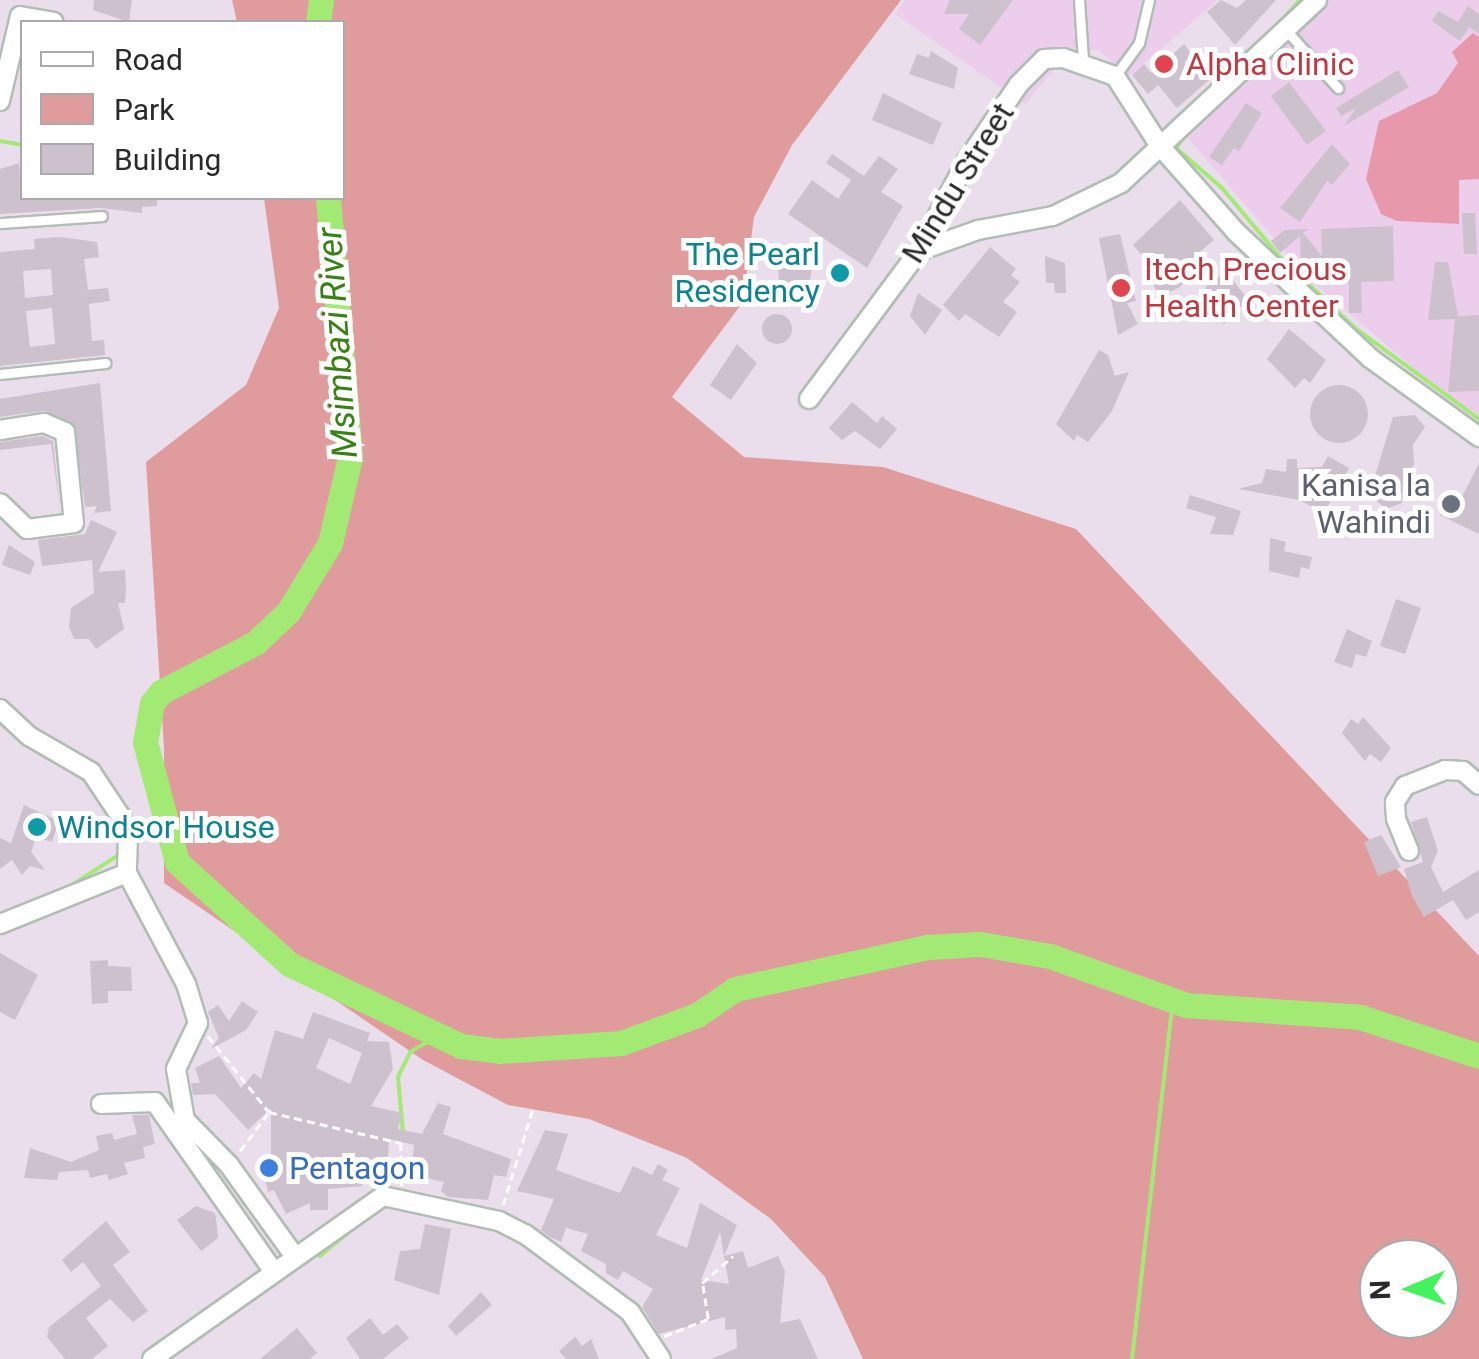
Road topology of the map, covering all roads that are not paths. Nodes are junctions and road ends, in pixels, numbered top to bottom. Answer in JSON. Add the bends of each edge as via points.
{"nodes":[{"id":1,"x":1079,"y":0,"type":"edge"},
{"id":2,"x":1148,"y":0,"type":"edge"},
{"id":3,"x":1317,"y":0,"type":"edge"},
{"id":4,"x":42,"y":20,"type":"edge"},
{"id":5,"x":1284,"y":28,"type":"junction"},
{"id":6,"x":5,"y":54,"type":"edge"},
{"id":7,"x":1083,"y":60,"type":"junction"},
{"id":8,"x":1115,"y":76,"type":"junction"},
{"id":9,"x":1338,"y":88,"type":"dead end"},
{"id":10,"x":0,"y":101,"type":"edge"},
{"id":11,"x":1160,"y":146,"type":"junction"},
{"id":12,"x":102,"y":216,"type":"dead end"},
{"id":13,"x":0,"y":223,"type":"edge"},
{"id":14,"x":919,"y":251,"type":"junction"},
{"id":15,"x":104,"y":363,"type":"dead end"},
{"id":16,"x":0,"y":374,"type":"edge"},
{"id":17,"x":809,"y":400,"type":"dead end"},
{"id":18,"x":0,"y":430,"type":"edge"},
{"id":19,"x":1479,"y":437,"type":"edge"},
{"id":20,"x":0,"y":503,"type":"edge"},
{"id":21,"x":0,"y":709,"type":"edge"},
{"id":22,"x":1479,"y":785,"type":"edge"},
{"id":23,"x":1409,"y":851,"type":"dead end"},
{"id":24,"x":127,"y":873,"type":"junction"},
{"id":25,"x":0,"y":924,"type":"edge"},
{"id":26,"x":101,"y":1104,"type":"dead end"},
{"id":27,"x":293,"y":1254,"type":"junction"},
{"id":28,"x":272,"y":1269,"type":"junction"},
{"id":29,"x":174,"y":1353,"type":"edge"},
{"id":30,"x":152,"y":1359,"type":"edge"},
{"id":31,"x":661,"y":1359,"type":"edge"}],
"edges":[{"from":1,"to":7,"type":"lane"},
{"from":2,"to":8,"type":"lane","via":[[1139,43]]},
{"from":3,"to":5,"type":"street"},
{"from":4,"to":6,"type":"street","via":[[20,16]]},
{"from":5,"to":9,"type":"lane"},
{"from":5,"to":11,"type":"street"},
{"from":6,"to":10,"type":"street"},
{"from":7,"to":8,"type":"street"},
{"from":7,"to":14,"type":"street","name":"Mindu Street","via":[[1044,59],[1018,84]]},
{"from":8,"to":11,"type":"street"},
{"from":11,"to":14,"type":"street","via":[[1120,182],[1076,208]]},
{"from":11,"to":19,"type":"street","via":[[1236,232],[1370,358]]},
{"from":12,"to":13,"type":"lane"},
{"from":14,"to":17,"type":"street","name":"Mindu Street"},
{"from":15,"to":16,"type":"lane"},
{"from":18,"to":20,"type":"street","via":[[44,423],[65,432],[74,522],[27,529]]},
{"from":21,"to":24,"type":"street","via":[[29,736],[91,772],[122,817]]},
{"from":22,"to":23,"type":"street","via":[[1463,771],[1445,770],[1405,786],[1395,802]]},
{"from":24,"to":25,"type":"street"},
{"from":24,"to":27,"type":"street","via":[[186,984],[198,1023],[176,1069],[185,1120],[229,1165]]},
{"from":26,"to":28,"type":"street","via":[[154,1102]]},
{"from":27,"to":28,"type":"street"},
{"from":27,"to":31,"type":"street","via":[[382,1196],[500,1221],[602,1289],[653,1340]]},
{"from":28,"to":29,"type":"street"},
{"from":29,"to":30,"type":"street"}]}
